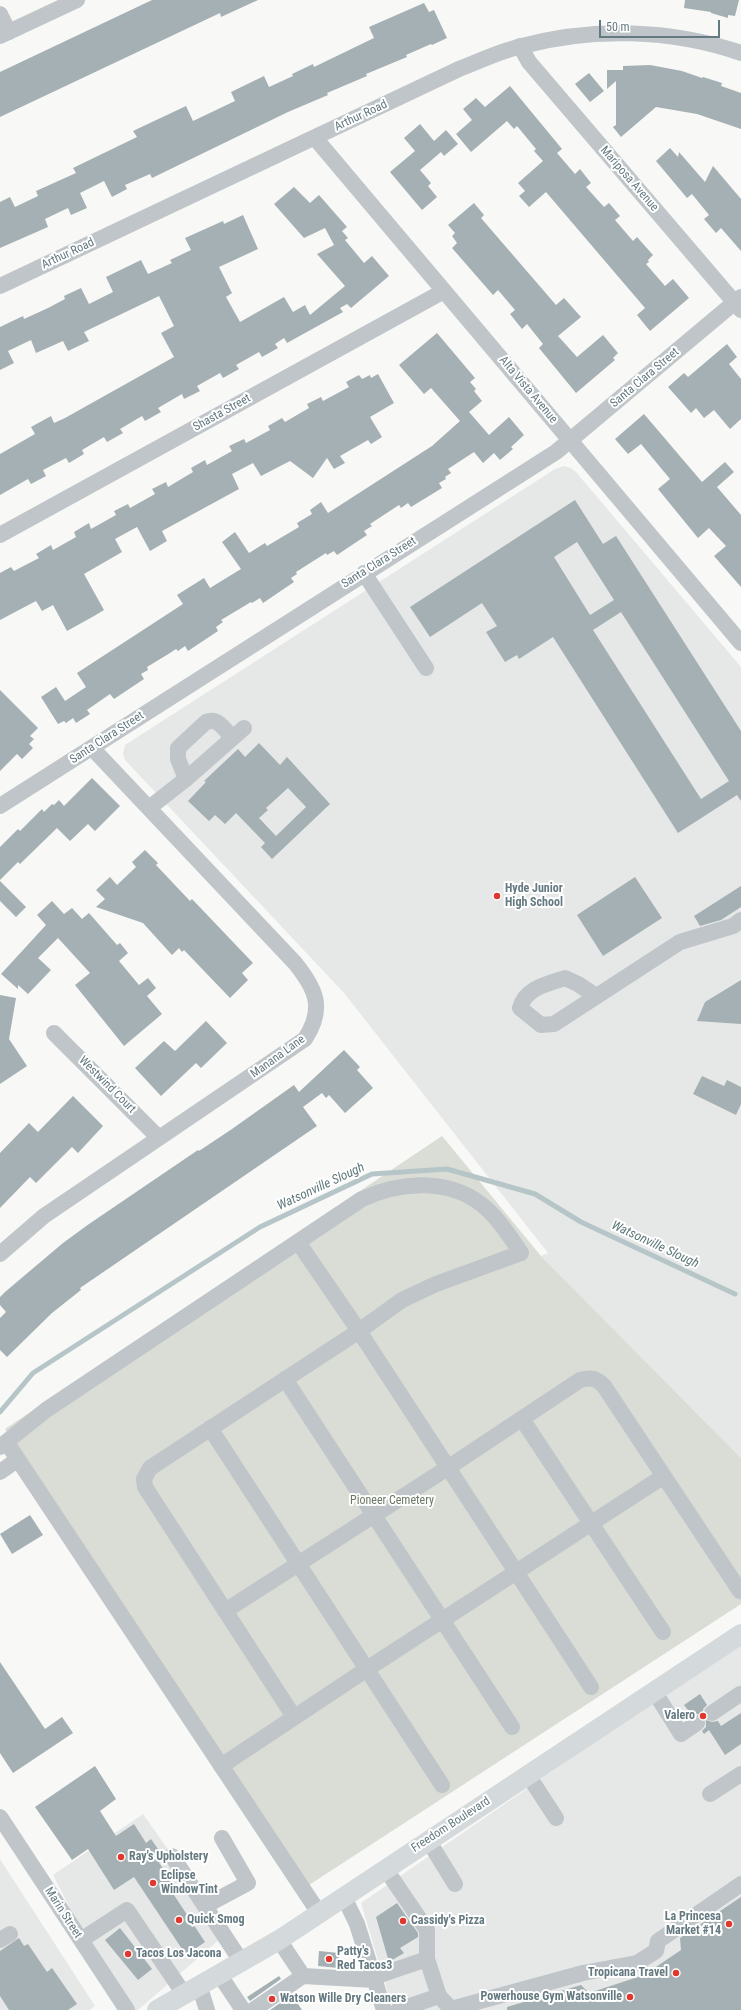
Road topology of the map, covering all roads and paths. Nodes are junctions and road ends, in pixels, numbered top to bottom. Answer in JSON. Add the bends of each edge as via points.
{"nodes":[{"id":1,"x":78,"y":0,"type":"edge"},
{"id":2,"x":0,"y":14,"type":"edge"},
{"id":3,"x":4,"y":34,"type":"edge"},
{"id":4,"x":520,"y":46,"type":"junction"},
{"id":5,"x":741,"y":53,"type":"edge"},
{"id":6,"x":314,"y":138,"type":"junction"},
{"id":7,"x":0,"y":286,"type":"edge"},
{"id":8,"x":444,"y":291,"type":"junction"},
{"id":9,"x":739,"y":303,"type":"edge"},
{"id":10,"x":571,"y":441,"type":"junction"},
{"id":11,"x":0,"y":535,"type":"edge"},
{"id":12,"x":364,"y":573,"type":"junction"},
{"id":13,"x":741,"y":643,"type":"edge"},
{"id":14,"x":426,"y":668,"type":"dead end"},
{"id":15,"x":92,"y":748,"type":"junction"},
{"id":16,"x":186,"y":779,"type":"junction"},
{"id":17,"x":0,"y":806,"type":"edge"},
{"id":18,"x":149,"y":808,"type":"junction"},
{"id":19,"x":741,"y":920,"type":"edge"},
{"id":20,"x":596,"y":996,"type":"dead end"},
{"id":21,"x":54,"y":1033,"type":"dead end"},
{"id":22,"x":160,"y":1138,"type":"junction"},
{"id":23,"x":298,"y":1242,"type":"junction"},
{"id":24,"x":0,"y":1254,"type":"edge"},
{"id":25,"x":359,"y":1331,"type":"junction"},
{"id":26,"x":285,"y":1379,"type":"junction"},
{"id":27,"x":522,"y":1419,"type":"junction"},
{"id":28,"x":210,"y":1428,"type":"junction"},
{"id":29,"x":3,"y":1445,"type":"edge"},
{"id":30,"x":17,"y":1460,"type":"junction"},
{"id":31,"x":448,"y":1468,"type":"junction"},
{"id":32,"x":0,"y":1472,"type":"edge"},
{"id":33,"x":664,"y":1476,"type":"junction"},
{"id":34,"x":373,"y":1516,"type":"junction"},
{"id":35,"x":590,"y":1523,"type":"junction"},
{"id":36,"x":298,"y":1564,"type":"junction"},
{"id":37,"x":517,"y":1572,"type":"junction"},
{"id":38,"x":740,"y":1591,"type":"edge"},
{"id":39,"x":225,"y":1611,"type":"junction"},
{"id":40,"x":443,"y":1620,"type":"junction"},
{"id":41,"x":663,"y":1632,"type":"dead end"},
{"id":42,"x":741,"y":1634,"type":"edge"},
{"id":43,"x":367,"y":1669,"type":"junction"},
{"id":44,"x":591,"y":1687,"type":"dead end"},
{"id":45,"x":654,"y":1691,"type":"junction"},
{"id":46,"x":741,"y":1695,"type":"edge"},
{"id":47,"x":712,"y":1713,"type":"dead end"},
{"id":48,"x":294,"y":1717,"type":"junction"},
{"id":49,"x":697,"y":1723,"type":"dead end"},
{"id":50,"x":512,"y":1727,"type":"dead end"},
{"id":51,"x":221,"y":1766,"type":"junction"},
{"id":52,"x":528,"y":1774,"type":"junction"},
{"id":53,"x":741,"y":1774,"type":"edge"},
{"id":54,"x":442,"y":1785,"type":"dead end"},
{"id":55,"x":710,"y":1794,"type":"dead end"},
{"id":56,"x":0,"y":1816,"type":"edge"},
{"id":57,"x":556,"y":1818,"type":"dead end"},
{"id":58,"x":222,"y":1838,"type":"dead end"},
{"id":59,"x":428,"y":1840,"type":"junction"},
{"id":60,"x":172,"y":1856,"type":"dead end"},
{"id":61,"x":385,"y":1868,"type":"junction"},
{"id":62,"x":455,"y":1884,"type":"dead end"},
{"id":63,"x":741,"y":1884,"type":"edge"},
{"id":64,"x":344,"y":1897,"type":"junction"},
{"id":65,"x":205,"y":1906,"type":"junction"},
{"id":66,"x":319,"y":1913,"type":"junction"},
{"id":67,"x":81,"y":1940,"type":"junction"},
{"id":68,"x":278,"y":1940,"type":"junction"},
{"id":69,"x":427,"y":1960,"type":"junction"},
{"id":70,"x":242,"y":1961,"type":"junction"},
{"id":71,"x":219,"y":1974,"type":"junction"},
{"id":72,"x":303,"y":1976,"type":"junction"},
{"id":73,"x":374,"y":1978,"type":"junction"},
{"id":74,"x":192,"y":1990,"type":"junction"},
{"id":75,"x":439,"y":1996,"type":"junction"},
{"id":76,"x":127,"y":2010,"type":"edge"},
{"id":77,"x":157,"y":2010,"type":"edge"},
{"id":78,"x":207,"y":2010,"type":"edge"},
{"id":79,"x":243,"y":2010,"type":"edge"},
{"id":80,"x":253,"y":2010,"type":"edge"},
{"id":81,"x":384,"y":2010,"type":"edge"},
{"id":82,"x":398,"y":2010,"type":"edge"}],
"edges":[{"from":1,"to":3,"type":"street"},
{"from":2,"to":3,"type":"street"},
{"from":4,"to":5,"type":"street","name":"Arthur Road","via":[[579,35],[636,34],[691,40]]},
{"from":4,"to":6,"type":"street","name":"Arthur Road","via":[[459,69]]},
{"from":4,"to":9,"type":"street","name":"Mariposa Avenue","via":[[529,62]]},
{"from":6,"to":7,"type":"street","name":"Arthur Road"},
{"from":6,"to":8,"type":"street","name":"Alta Vista Avenue"},
{"from":8,"to":10,"type":"street","name":"Alta Vista Avenue"},
{"from":8,"to":11,"type":"street","name":"Shasta Street"},
{"from":9,"to":10,"type":"street","name":"Santa Clara Street"},
{"from":10,"to":12,"type":"street","name":"Santa Clara Street"},
{"from":10,"to":13,"type":"street","name":"Alta Vista Avenue"},
{"from":12,"to":14,"type":"street"},
{"from":12,"to":15,"type":"street","name":"Santa Clara Street"},
{"from":15,"to":17,"type":"street","name":"Santa Clara Street"},
{"from":15,"to":18,"type":"street","name":"Manana Lane"},
{"from":16,"to":16,"type":"street","via":[[238,733],[217,722],[206,722],[178,748],[178,759]]},
{"from":16,"to":18,"type":"street"},
{"from":18,"to":22,"type":"street","name":"Manana Lane","via":[[295,963],[311,985],[316,998],[313,1027],[305,1039]]},
{"from":19,"to":20,"type":"street","via":[[726,928],[680,942]]},
{"from":21,"to":22,"type":"street","name":"Westwind Court"},
{"from":22,"to":24,"type":"street","name":"Manana Lane","via":[[44,1216]]},
{"from":23,"to":25,"type":"street"},
{"from":23,"to":25,"type":"street","via":[[372,1194],[424,1185],[454,1190],[477,1200],[502,1225],[521,1253],[420,1290]]},
{"from":23,"to":29,"type":"street","via":[[46,1410]]},
{"from":25,"to":26,"type":"street"},
{"from":25,"to":31,"type":"street"},
{"from":26,"to":28,"type":"street"},
{"from":26,"to":34,"type":"street"},
{"from":27,"to":31,"type":"street"},
{"from":27,"to":33,"type":"street","via":[[580,1380],[594,1378],[604,1386]]},
{"from":27,"to":35,"type":"street"},
{"from":28,"to":36,"type":"street"},
{"from":28,"to":39,"type":"street","via":[[150,1468],[143,1483]]},
{"from":29,"to":30,"type":"street"},
{"from":30,"to":32,"type":"street"},
{"from":30,"to":51,"type":"street"},
{"from":31,"to":34,"type":"street"},
{"from":31,"to":37,"type":"street"},
{"from":33,"to":35,"type":"street"},
{"from":33,"to":38,"type":"street"},
{"from":34,"to":36,"type":"street"},
{"from":34,"to":40,"type":"street"},
{"from":35,"to":37,"type":"street"},
{"from":35,"to":41,"type":"street"},
{"from":36,"to":39,"type":"street"},
{"from":36,"to":43,"type":"street"},
{"from":37,"to":40,"type":"street"},
{"from":37,"to":44,"type":"street"},
{"from":39,"to":48,"type":"street"},
{"from":40,"to":43,"type":"street"},
{"from":40,"to":50,"type":"street"},
{"from":42,"to":45,"type":"main road","name":"Freedom Boulevard"},
{"from":43,"to":48,"type":"street"},
{"from":43,"to":54,"type":"street"},
{"from":45,"to":49,"type":"street","via":[[681,1734]]},
{"from":45,"to":52,"type":"main road","name":"Freedom Boulevard"},
{"from":46,"to":47,"type":"street"},
{"from":48,"to":51,"type":"street"},
{"from":51,"to":66,"type":"street"},
{"from":52,"to":57,"type":"street"},
{"from":52,"to":59,"type":"main road","name":"Freedom Boulevard"},
{"from":53,"to":55,"type":"street"},
{"from":56,"to":67,"type":"street","name":"Marin Street"},
{"from":58,"to":65,"type":"street","via":[[248,1882]]},
{"from":59,"to":61,"type":"main road","name":"Freedom Boulevard"},
{"from":59,"to":62,"type":"street"},
{"from":60,"to":65,"type":"street"},
{"from":61,"to":64,"type":"main road","name":"Freedom Boulevard"},
{"from":61,"to":69,"type":"street","via":[[428,1930]]},
{"from":63,"to":75,"type":"street","via":[[658,1941],[656,1951],[637,1963],[583,1974],[451,2009]]},
{"from":64,"to":66,"type":"main road","name":"Freedom Boulevard"},
{"from":64,"to":73,"type":"street","via":[[357,1924]]},
{"from":65,"to":70,"type":"street"},
{"from":66,"to":68,"type":"main road","name":"Freedom Boulevard"},
{"from":67,"to":74,"type":"street","via":[[127,1910]]},
{"from":67,"to":76,"type":"street","name":"Marin Street"},
{"from":68,"to":70,"type":"main road","name":"Freedom Boulevard"},
{"from":68,"to":72,"type":"street"},
{"from":69,"to":73,"type":"street"},
{"from":69,"to":75,"type":"street"},
{"from":70,"to":71,"type":"main road","name":"Freedom Boulevard"},
{"from":71,"to":74,"type":"main road","name":"Freedom Boulevard"},
{"from":71,"to":79,"type":"street"},
{"from":72,"to":73,"type":"street"},
{"from":72,"to":80,"type":"street"},
{"from":73,"to":81,"type":"street"},
{"from":74,"to":77,"type":"main road","name":"Freedom Boulevard"},
{"from":74,"to":78,"type":"street"},
{"from":75,"to":82,"type":"street"}]}
